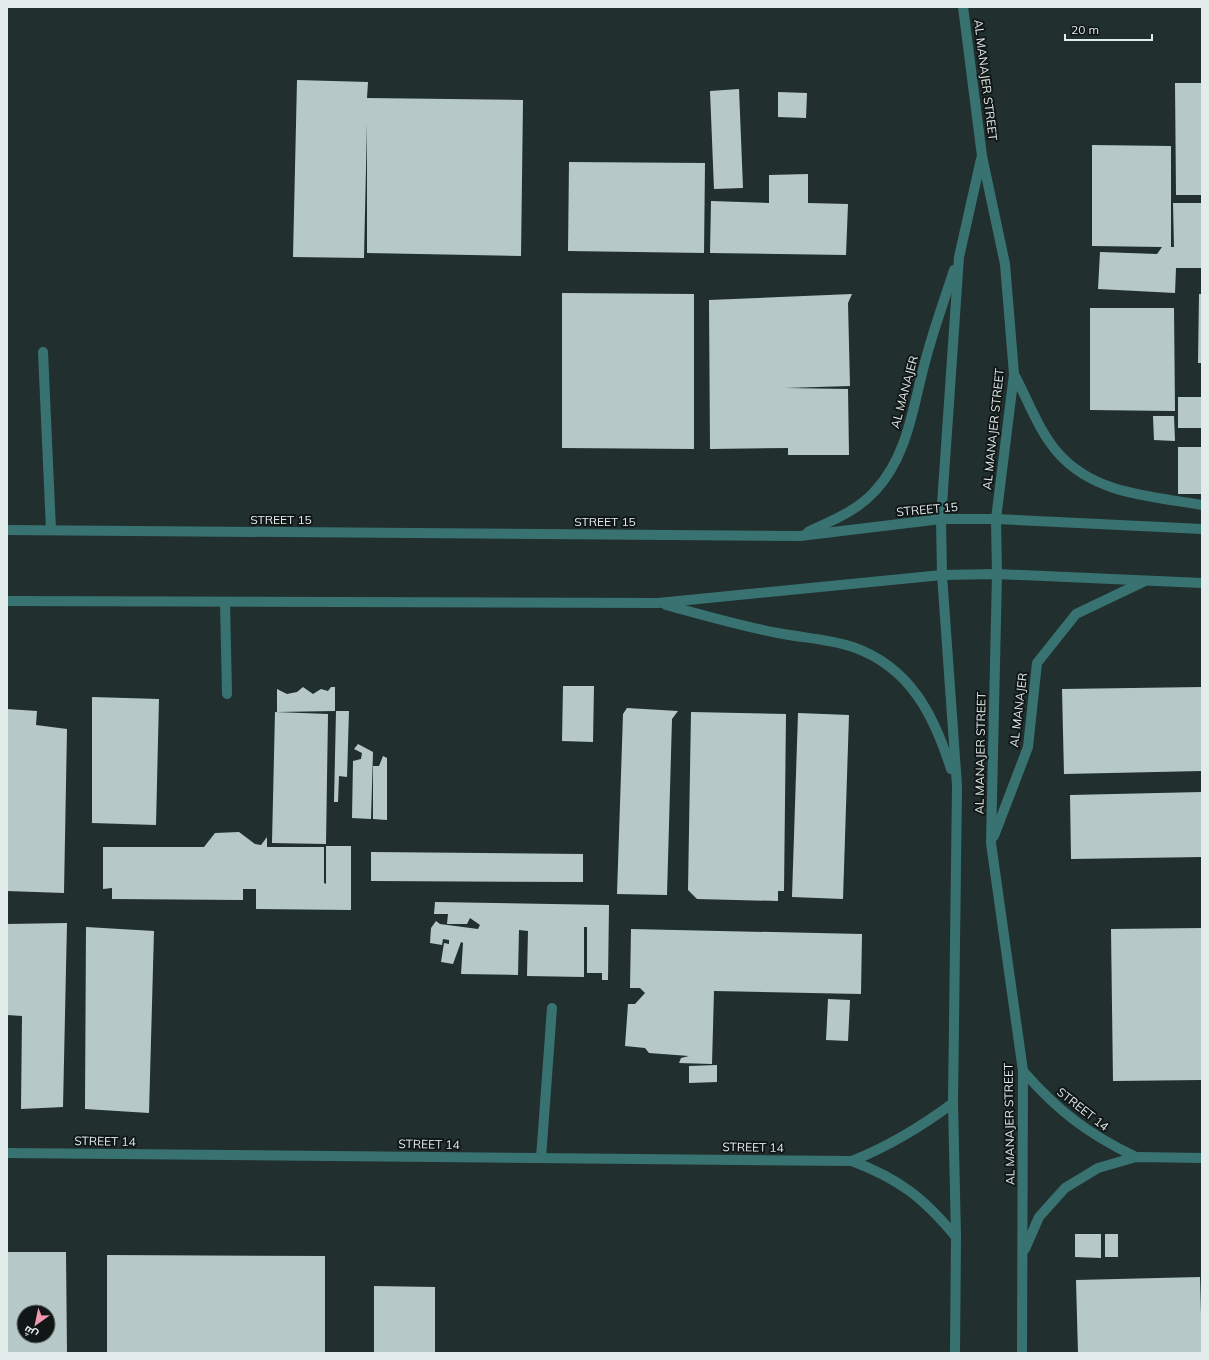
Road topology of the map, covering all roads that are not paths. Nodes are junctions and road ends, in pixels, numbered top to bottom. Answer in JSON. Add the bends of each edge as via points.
{"nodes":[{"id":1,"x":964,"y":7,"type":"edge"},
{"id":2,"x":982,"y":156,"type":"junction"},
{"id":3,"x":959,"y":257,"type":"junction"},
{"id":4,"x":43,"y":352,"type":"dead end"},
{"id":5,"x":1014,"y":374,"type":"junction"},
{"id":6,"x":1202,"y":505,"type":"edge"},
{"id":7,"x":941,"y":519,"type":"junction"},
{"id":8,"x":996,"y":519,"type":"junction"},
{"id":9,"x":1202,"y":529,"type":"edge"},
{"id":10,"x":7,"y":530,"type":"edge"},
{"id":11,"x":51,"y":530,"type":"junction"},
{"id":12,"x":800,"y":536,"type":"junction"},
{"id":13,"x":997,"y":574,"type":"junction"},
{"id":14,"x":942,"y":575,"type":"junction"},
{"id":15,"x":1143,"y":581,"type":"junction"},
{"id":16,"x":1202,"y":582,"type":"edge"},
{"id":17,"x":7,"y":601,"type":"edge"},
{"id":18,"x":225,"y":602,"type":"junction"},
{"id":19,"x":658,"y":603,"type":"junction"},
{"id":20,"x":227,"y":694,"type":"dead end"},
{"id":21,"x":956,"y":786,"type":"junction"},
{"id":22,"x":991,"y":843,"type":"junction"},
{"id":23,"x":552,"y":1008,"type":"dead end"},
{"id":24,"x":1023,"y":1071,"type":"junction"},
{"id":25,"x":953,"y":1103,"type":"junction"},
{"id":26,"x":7,"y":1153,"type":"edge"},
{"id":27,"x":1136,"y":1157,"type":"junction"},
{"id":28,"x":541,"y":1158,"type":"junction"},
{"id":29,"x":1202,"y":1158,"type":"edge"},
{"id":30,"x":852,"y":1161,"type":"junction"},
{"id":31,"x":956,"y":1237,"type":"junction"},
{"id":32,"x":1023,"y":1253,"type":"junction"},
{"id":33,"x":955,"y":1353,"type":"edge"},
{"id":34,"x":1022,"y":1353,"type":"edge"}],
"edges":[{"from":1,"to":2,"type":"street","name":"AL MANAJER STREET"},
{"from":2,"to":3,"type":"street","name":"AL MANAJER STREET"},
{"from":2,"to":5,"type":"street","name":"AL MANAJER STREET","via":[[1005,264]]},
{"from":3,"to":7,"type":"street","name":"AL MANAJER STREET"},
{"from":3,"to":12,"type":"street","name":"AL MANAJER","via":[[930,343],[911,422],[888,472],[875,491],[860,504]]},
{"from":4,"to":11,"type":"street"},
{"from":5,"to":6,"type":"street","via":[[1058,454],[1080,473],[1107,487],[1136,495]]},
{"from":5,"to":8,"type":"street","name":"AL MANAJER STREET"},
{"from":7,"to":8,"type":"street","name":"STREET 15"},
{"from":7,"to":12,"type":"street","name":"STREET 15"},
{"from":7,"to":14,"type":"street","name":"AL MANAJER STREET"},
{"from":8,"to":9,"type":"street","name":"STREET 15"},
{"from":8,"to":13,"type":"street","name":"AL MANAJER STREET"},
{"from":10,"to":11,"type":"street","name":"STREET 15"},
{"from":11,"to":12,"type":"street","name":"STREET 15"},
{"from":13,"to":14,"type":"street"},
{"from":13,"to":15,"type":"street"},
{"from":13,"to":22,"type":"street","name":"AL MANAJER STREET"},
{"from":14,"to":19,"type":"street"},
{"from":14,"to":21,"type":"street","name":"AL MANAJER STREET"},
{"from":15,"to":16,"type":"street"},
{"from":15,"to":22,"type":"street","name":"AL MANAJER","via":[[1076,614],[1037,663],[1028,747]]},
{"from":17,"to":18,"type":"street"},
{"from":18,"to":19,"type":"street"},
{"from":18,"to":20,"type":"street"},
{"from":19,"to":21,"type":"street","via":[[778,634],[852,647],[874,656],[900,674],[918,695],[942,741]]},
{"from":21,"to":25,"type":"street","name":"AL MANAJER STREET"},
{"from":22,"to":24,"type":"street","name":"AL MANAJER STREET"},
{"from":23,"to":28,"type":"street"},
{"from":24,"to":27,"type":"street","name":"STREET 14","via":[[1047,1098],[1074,1121],[1104,1142]]},
{"from":24,"to":32,"type":"street","name":"AL MANAJER STREET"},
{"from":25,"to":30,"type":"street","name":"STREET 14","via":[[904,1136]]},
{"from":25,"to":31,"type":"street","name":"AL MANAJER STREET"},
{"from":26,"to":28,"type":"street","name":"STREET 14"},
{"from":27,"to":29,"type":"street","name":"STREET 14"},
{"from":27,"to":32,"type":"street","name":"STREET 14","via":[[1098,1168],[1065,1188],[1039,1217]]},
{"from":28,"to":30,"type":"street","name":"STREET 14"},
{"from":30,"to":31,"type":"street","name":"STREET 14","via":[[882,1173],[910,1190],[935,1211]]},
{"from":31,"to":33,"type":"street","name":"AL MANAJER STREET"},
{"from":32,"to":34,"type":"street","name":"AL MANAJER STREET"}]}
